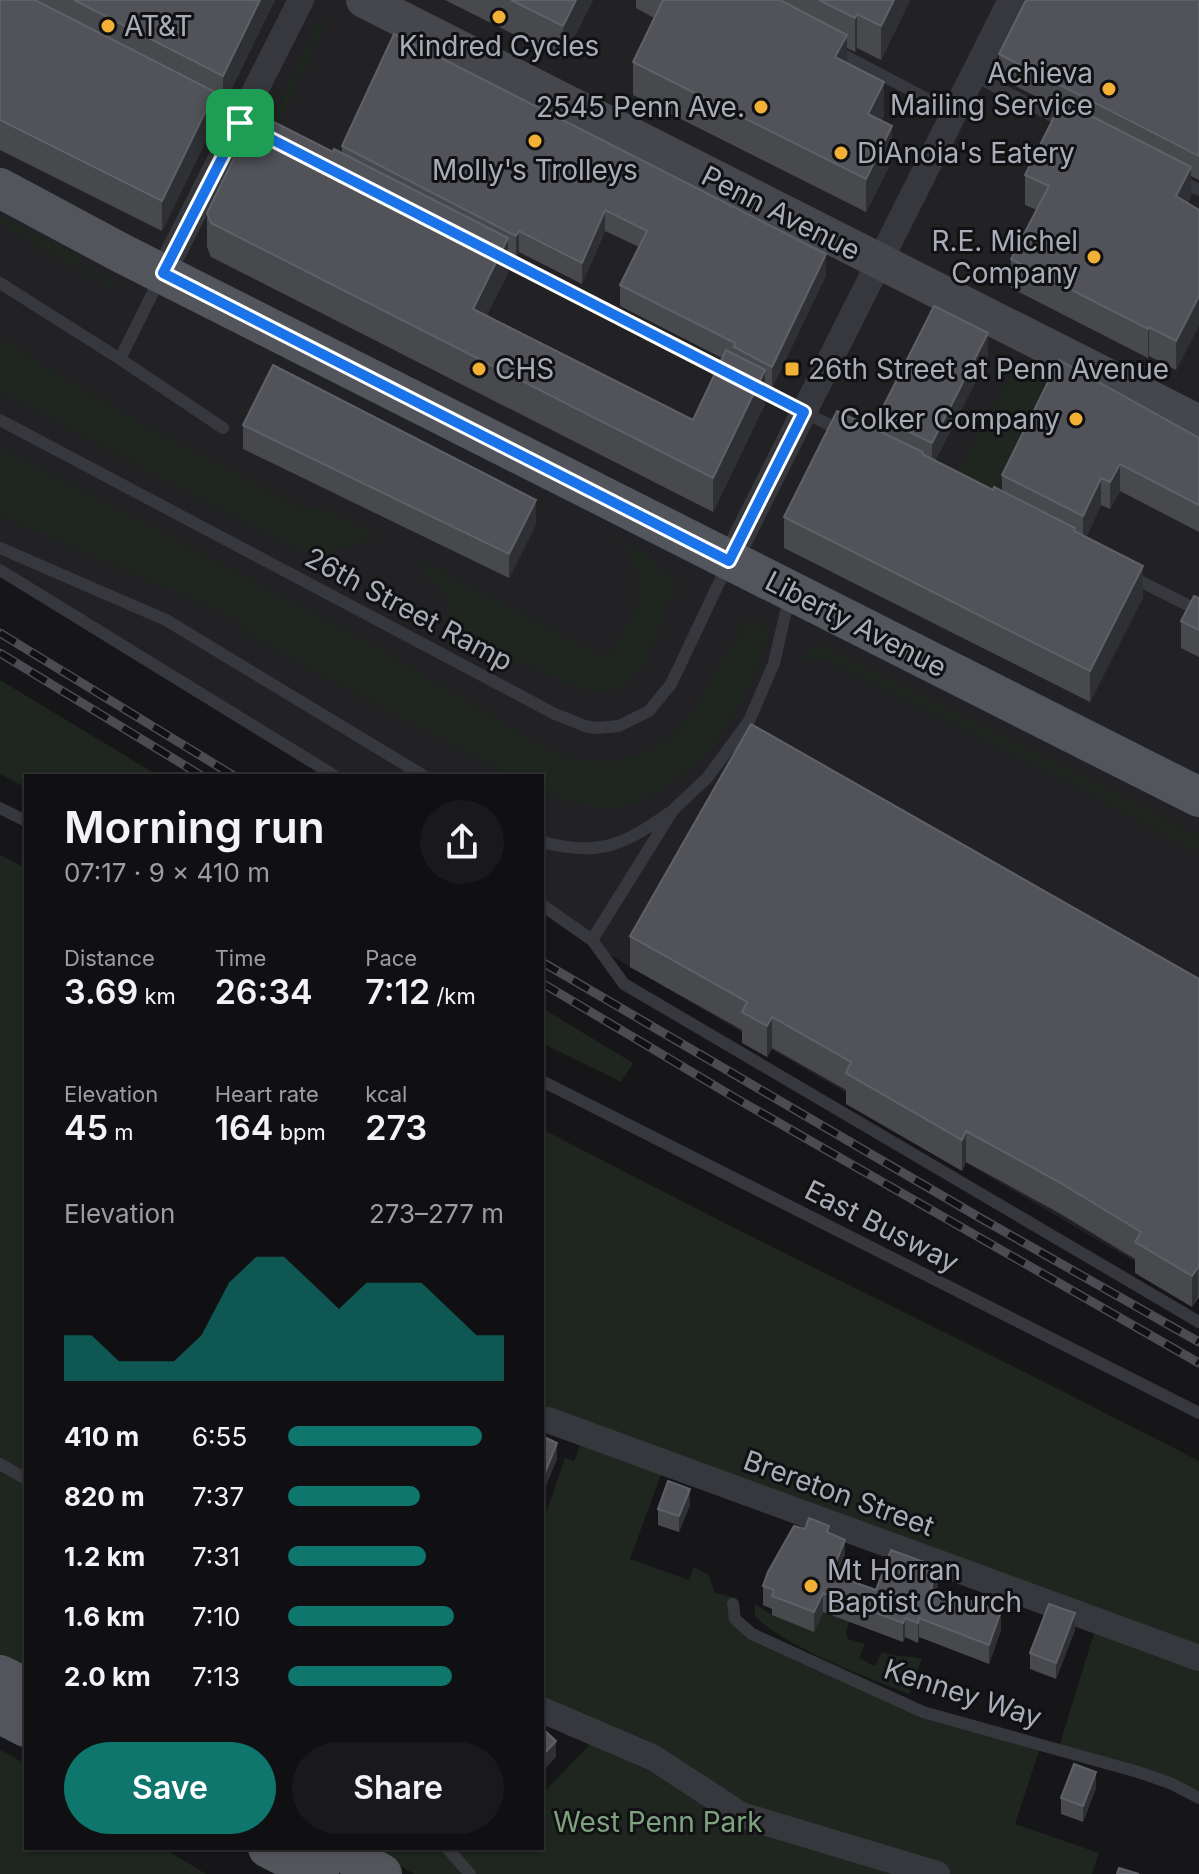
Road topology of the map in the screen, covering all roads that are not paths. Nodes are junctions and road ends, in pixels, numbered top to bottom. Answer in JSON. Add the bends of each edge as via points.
{"nodes":[{"id":1,"x":301,"y":0,"type":"edge"},
{"id":2,"x":364,"y":0,"type":"edge"},
{"id":3,"x":1011,"y":0,"type":"edge"},
{"id":4,"x":825,"y":46,"type":"edge"},
{"id":5,"x":973,"y":75,"type":"junction"},
{"id":6,"x":196,"y":101,"type":"edge"},
{"id":7,"x":954,"y":113,"type":"junction"},
{"id":8,"x":244,"y":125,"type":"junction"},
{"id":9,"x":1074,"y":127,"type":"edge"},
{"id":10,"x":1171,"y":176,"type":"edge"},
{"id":11,"x":0,"y":188,"type":"edge"},
{"id":12,"x":1199,"y":190,"type":"edge"},
{"id":13,"x":485,"y":249,"type":"edge"},
{"id":14,"x":879,"y":263,"type":"junction"},
{"id":15,"x":163,"y":273,"type":"junction"},
{"id":16,"x":0,"y":283,"type":"edge"},
{"id":17,"x":120,"y":359,"type":"junction"},
{"id":18,"x":804,"y":412,"type":"junction"},
{"id":19,"x":0,"y":420,"type":"edge"},
{"id":20,"x":1199,"y":423,"type":"edge"},
{"id":21,"x":223,"y":428,"type":"dead end"},
{"id":22,"x":854,"y":437,"type":"edge"},
{"id":23,"x":0,"y":548,"type":"edge"},
{"id":24,"x":729,"y":561,"type":"junction"},
{"id":25,"x":0,"y":570,"type":"edge"},
{"id":26,"x":1117,"y":570,"type":"edge"},
{"id":27,"x":790,"y":591,"type":"junction"},
{"id":28,"x":1199,"y":611,"type":"edge"},
{"id":29,"x":332,"y":774,"type":"edge"},
{"id":30,"x":421,"y":774,"type":"edge"},
{"id":31,"x":1199,"y":797,"type":"edge"},
{"id":32,"x":0,"y":808,"type":"edge"},
{"id":33,"x":673,"y":810,"type":"junction"},
{"id":34,"x":24,"y":820,"type":"edge"},
{"id":35,"x":544,"y":843,"type":"edge"},
{"id":36,"x":544,"y":906,"type":"edge"},
{"id":37,"x":592,"y":940,"type":"junction"},
{"id":38,"x":544,"y":1082,"type":"edge"},
{"id":39,"x":1199,"y":1322,"type":"edge"},
{"id":40,"x":1199,"y":1413,"type":"edge"},
{"id":41,"x":548,"y":1420,"type":"dead end"},
{"id":42,"x":0,"y":1464,"type":"edge"},
{"id":43,"x":24,"y":1478,"type":"edge"},
{"id":44,"x":733,"y":1604,"type":"dead end"},
{"id":45,"x":1199,"y":1658,"type":"edge"},
{"id":46,"x":0,"y":1675,"type":"edge"},
{"id":47,"x":24,"y":1687,"type":"edge"},
{"id":48,"x":544,"y":1711,"type":"edge"},
{"id":49,"x":0,"y":1714,"type":"edge"},
{"id":50,"x":24,"y":1726,"type":"edge"},
{"id":51,"x":1199,"y":1798,"type":"edge"},
{"id":52,"x":272,"y":1850,"type":"edge"},
{"id":53,"x":340,"y":1850,"type":"edge"},
{"id":54,"x":449,"y":1850,"type":"edge"},
{"id":55,"x":319,"y":1874,"type":"edge"},
{"id":56,"x":382,"y":1874,"type":"edge"},
{"id":57,"x":470,"y":1874,"type":"edge"},
{"id":58,"x":937,"y":1874,"type":"edge"}],
"edges":[{"from":1,"to":8,"type":"street"},
{"from":2,"to":14,"type":"street","name":"Penn Avenue"},
{"from":3,"to":5,"type":"street"},
{"from":4,"to":7,"type":"lane"},
{"from":5,"to":7,"type":"street"},
{"from":5,"to":9,"type":"lane"},
{"from":6,"to":8,"type":"lane"},
{"from":7,"to":14,"type":"street"},
{"from":8,"to":15,"type":"street"},
{"from":10,"to":12,"type":"lane"},
{"from":11,"to":15,"type":"main road","name":"Liberty Avenue"},
{"from":13,"to":18,"type":"lane"},
{"from":14,"to":18,"type":"street"},
{"from":14,"to":20,"type":"street","name":"Penn Avenue"},
{"from":15,"to":17,"type":"lane"},
{"from":15,"to":24,"type":"main road","name":"Liberty Avenue"},
{"from":16,"to":17,"type":"lane"},
{"from":17,"to":21,"type":"lane"},
{"from":18,"to":22,"type":"lane"},
{"from":18,"to":24,"type":"street"},
{"from":19,"to":24,"type":"lane","name":"26th Street Ramp","via":[[585,726],[619,726],[649,711],[671,684]]},
{"from":23,"to":30,"type":"lane","via":[[166,620]]},
{"from":24,"to":27,"type":"main road","name":"Liberty Avenue"},
{"from":25,"to":29,"type":"lane"},
{"from":26,"to":28,"type":"lane"},
{"from":27,"to":31,"type":"main road","name":"Liberty Avenue"},
{"from":27,"to":33,"type":"lane","via":[[774,663],[749,721],[707,778]]},
{"from":32,"to":34,"type":"lane"},
{"from":33,"to":35,"type":"lane","via":[[617,845],[568,849]]},
{"from":33,"to":37,"type":"lane"},
{"from":36,"to":37,"type":"lane"},
{"from":37,"to":39,"type":"lane","via":[[624,984]]},
{"from":38,"to":40,"type":"lane","name":"East Busway"},
{"from":41,"to":45,"type":"street","name":"Brereton Street"},
{"from":42,"to":43,"type":"lane"},
{"from":44,"to":51,"type":"lane","name":"Kenney Way","via":[[735,1619],[752,1634],[923,1712],[1138,1772]]},
{"from":46,"to":47,"type":"main road"},
{"from":48,"to":58,"type":"street","via":[[654,1758],[741,1815]]},
{"from":49,"to":50,"type":"main road"},
{"from":52,"to":55,"type":"main road"},
{"from":53,"to":56,"type":"main road"},
{"from":54,"to":57,"type":"lane"}]}
